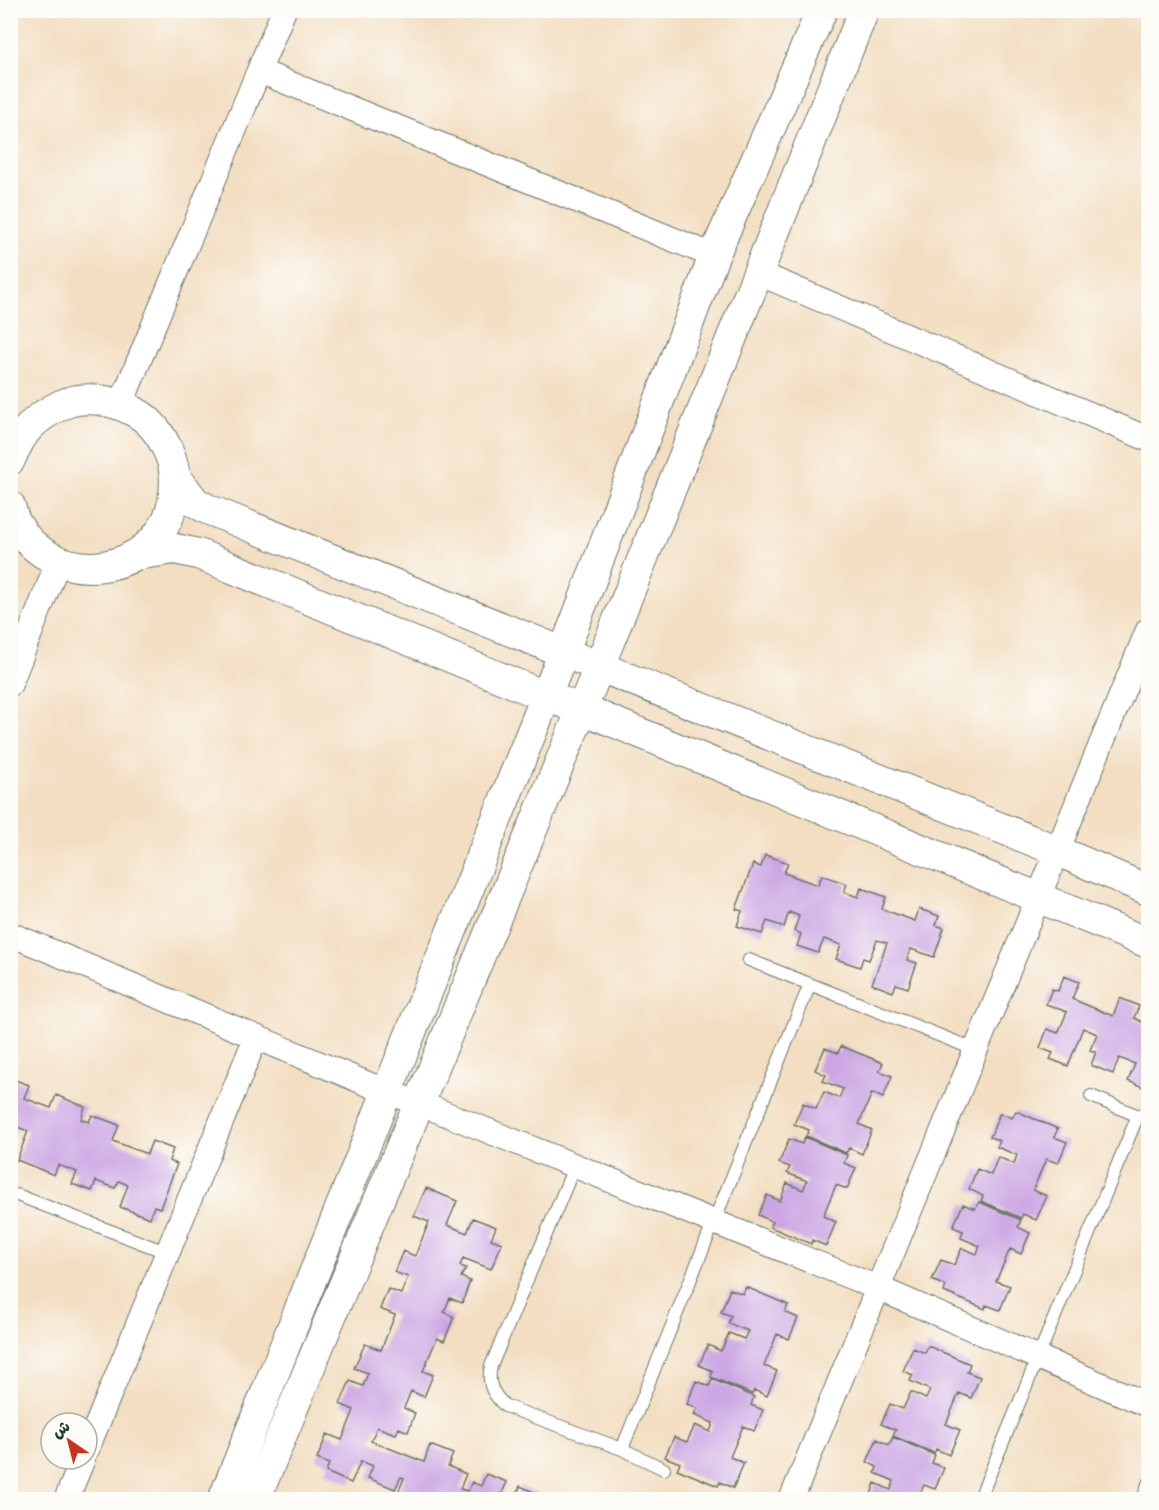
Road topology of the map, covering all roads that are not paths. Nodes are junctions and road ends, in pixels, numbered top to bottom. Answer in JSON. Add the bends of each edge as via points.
{"nodes":[{"id":1,"x":284,"y":10,"type":"edge"},
{"id":2,"x":822,"y":10,"type":"edge"},
{"id":3,"x":864,"y":10,"type":"edge"},
{"id":4,"x":258,"y":71,"type":"junction"},
{"id":5,"x":714,"y":256,"type":"junction"},
{"id":6,"x":758,"y":273,"type":"junction"},
{"id":7,"x":121,"y":404,"type":"junction"},
{"id":8,"x":24,"y":418,"type":"edge"},
{"id":9,"x":1149,"y":439,"type":"edge"},
{"id":10,"x":10,"y":460,"type":"edge"},
{"id":11,"x":175,"y":476,"type":"junction"},
{"id":12,"x":10,"y":506,"type":"edge"},
{"id":13,"x":136,"y":555,"type":"junction"},
{"id":14,"x":58,"y":562,"type":"junction"},
{"id":15,"x":1149,"y":630,"type":"edge"},
{"id":16,"x":563,"y":654,"type":"junction"},
{"id":17,"x":599,"y":667,"type":"junction"},
{"id":18,"x":10,"y":684,"type":"edge"},
{"id":19,"x":545,"y":696,"type":"junction"},
{"id":20,"x":582,"y":709,"type":"junction"},
{"id":21,"x":1058,"y":851,"type":"junction"},
{"id":22,"x":1149,"y":890,"type":"edge"},
{"id":23,"x":1038,"y":898,"type":"junction"},
{"id":24,"x":10,"y":934,"type":"edge"},
{"id":25,"x":1149,"y":944,"type":"edge"},
{"id":26,"x":749,"y":960,"type":"dead end"},
{"id":27,"x":810,"y":984,"type":"junction"},
{"id":28,"x":256,"y":1037,"type":"junction"},
{"id":29,"x":976,"y":1050,"type":"junction"},
{"id":30,"x":387,"y":1092,"type":"junction"},
{"id":31,"x":1091,"y":1096,"type":"dead end"},
{"id":32,"x":419,"y":1103,"type":"junction"},
{"id":33,"x":1143,"y":1117,"type":"edge"},
{"id":34,"x":575,"y":1165,"type":"junction"},
{"id":35,"x":10,"y":1196,"type":"edge"},
{"id":36,"x":714,"y":1222,"type":"junction"},
{"id":37,"x":168,"y":1252,"type":"junction"},
{"id":38,"x":878,"y":1288,"type":"junction"},
{"id":39,"x":1037,"y":1356,"type":"junction"},
{"id":40,"x":1149,"y":1405,"type":"edge"},
{"id":41,"x":99,"y":1420,"type":"edge"},
{"id":42,"x":622,"y":1449,"type":"junction"},
{"id":43,"x":664,"y":1469,"type":"dead end"},
{"id":44,"x":78,"y":1471,"type":"edge"},
{"id":45,"x":1149,"y":1484,"type":"edge"},
{"id":46,"x":226,"y":1491,"type":"edge"},
{"id":47,"x":262,"y":1497,"type":"edge"},
{"id":48,"x":66,"y":1500,"type":"edge"},
{"id":49,"x":791,"y":1500,"type":"edge"},
{"id":50,"x":979,"y":1500,"type":"edge"},
{"id":51,"x":1143,"y":1500,"type":"edge"}],
"edges":[{"from":1,"to":4,"type":"street"},
{"from":2,"to":5,"type":"street"},
{"from":3,"to":6,"type":"street"},
{"from":4,"to":5,"type":"street"},
{"from":4,"to":7,"type":"street"},
{"from":5,"to":16,"type":"street"},
{"from":6,"to":9,"type":"street"},
{"from":6,"to":17,"type":"street"},
{"from":7,"to":8,"type":"street","via":[[83,400]]},
{"from":7,"to":11,"type":"street","via":[[144,417],[162,437]]},
{"from":8,"to":10,"type":"street"},
{"from":11,"to":13,"type":"street","via":[[170,515],[156,538]]},
{"from":11,"to":16,"type":"street","via":[[195,502],[207,509]]},
{"from":12,"to":14,"type":"street","via":[[16,523],[34,546]]},
{"from":13,"to":14,"type":"street","via":[[111,566],[84,568]]},
{"from":13,"to":19,"type":"street","via":[[175,549],[198,554]]},
{"from":14,"to":18,"type":"street"},
{"from":15,"to":21,"type":"street"},
{"from":16,"to":17,"type":"street"},
{"from":16,"to":19,"type":"street"},
{"from":17,"to":20,"type":"street"},
{"from":17,"to":21,"type":"street"},
{"from":19,"to":20,"type":"street"},
{"from":19,"to":30,"type":"street"},
{"from":20,"to":23,"type":"street"},
{"from":20,"to":32,"type":"street"},
{"from":21,"to":22,"type":"street"},
{"from":21,"to":23,"type":"street"},
{"from":23,"to":25,"type":"street"},
{"from":23,"to":29,"type":"street"},
{"from":24,"to":28,"type":"street"},
{"from":26,"to":27,"type":"lane"},
{"from":27,"to":29,"type":"lane"},
{"from":27,"to":36,"type":"lane"},
{"from":28,"to":30,"type":"street"},
{"from":28,"to":37,"type":"street"},
{"from":29,"to":38,"type":"street"},
{"from":30,"to":32,"type":"street"},
{"from":30,"to":46,"type":"street"},
{"from":31,"to":33,"type":"lane"},
{"from":32,"to":34,"type":"street"},
{"from":32,"to":47,"type":"street"},
{"from":33,"to":39,"type":"lane"},
{"from":34,"to":36,"type":"street"},
{"from":34,"to":42,"type":"lane","via":[[490,1366],[488,1379],[493,1394],[505,1406]]},
{"from":35,"to":37,"type":"lane","via":[[17,1195]]},
{"from":36,"to":38,"type":"street"},
{"from":36,"to":42,"type":"lane"},
{"from":37,"to":41,"type":"street"},
{"from":38,"to":39,"type":"street"},
{"from":38,"to":49,"type":"street"},
{"from":39,"to":40,"type":"street"},
{"from":39,"to":50,"type":"lane"},
{"from":42,"to":43,"type":"lane"},
{"from":44,"to":48,"type":"street"},
{"from":45,"to":51,"type":"lane"},
{"from":46,"to":47,"type":"street"}]}
